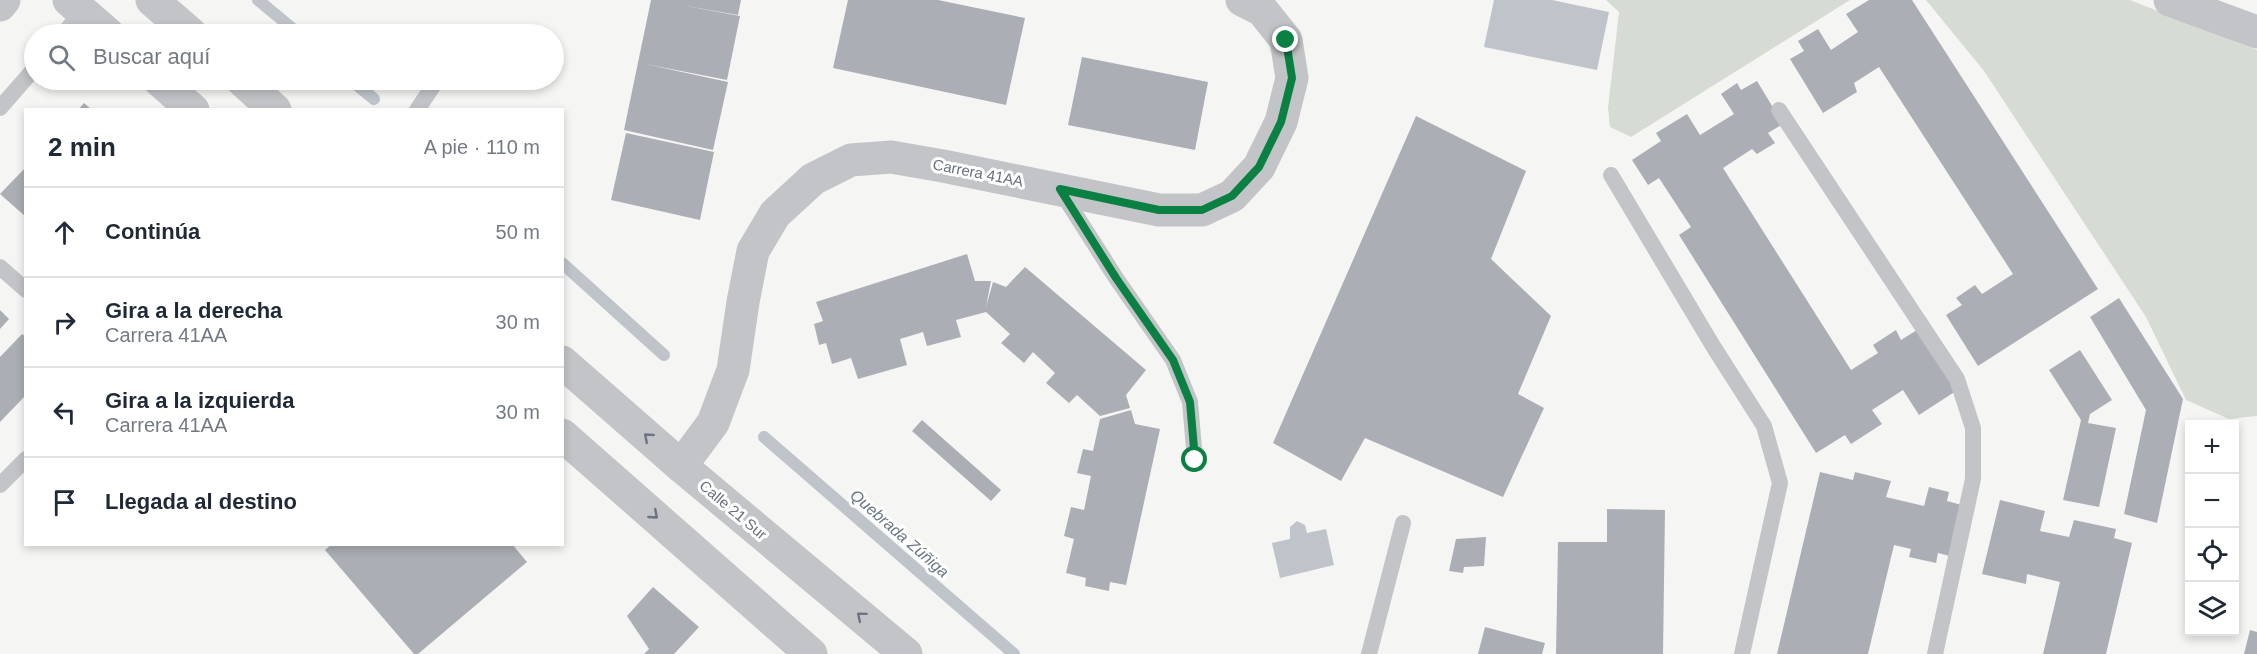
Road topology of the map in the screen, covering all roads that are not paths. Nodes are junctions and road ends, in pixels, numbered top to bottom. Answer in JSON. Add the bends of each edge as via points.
{"nodes":[{"id":1,"x":4,"y":0,"type":"edge"},
{"id":2,"x":152,"y":0,"type":"edge"},
{"id":3,"x":1242,"y":0,"type":"edge"},
{"id":4,"x":2170,"y":0,"type":"edge"},
{"id":5,"x":0,"y":5,"type":"edge"},
{"id":6,"x":72,"y":16,"type":"edge"},
{"id":7,"x":88,"y":24,"type":"edge"},
{"id":8,"x":180,"y":24,"type":"edge"},
{"id":9,"x":2257,"y":32,"type":"edge"},
{"id":10,"x":24,"y":80,"type":"edge"},
{"id":11,"x":170,"y":90,"type":"edge"},
{"id":12,"x":253,"y":90,"type":"edge"},
{"id":13,"x":430,"y":90,"type":"edge"},
{"id":14,"x":0,"y":108,"type":"edge"},
{"id":15,"x":191,"y":108,"type":"edge"},
{"id":16,"x":273,"y":108,"type":"edge"},
{"id":17,"x":418,"y":108,"type":"edge"},
{"id":18,"x":1779,"y":110,"type":"dead end"},
{"id":19,"x":1611,"y":175,"type":"dead end"},
{"id":20,"x":1060,"y":189,"type":"junction"},
{"id":21,"x":0,"y":267,"type":"edge"},
{"id":22,"x":24,"y":288,"type":"edge"},
{"id":23,"x":564,"y":364,"type":"edge"},
{"id":24,"x":564,"y":437,"type":"edge"},
{"id":25,"x":1195,"y":460,"type":"dead end"},
{"id":26,"x":24,"y":461,"type":"edge"},
{"id":27,"x":681,"y":466,"type":"junction"},
{"id":28,"x":0,"y":485,"type":"edge"},
{"id":29,"x":1403,"y":523,"type":"dead end"},
{"id":30,"x":811,"y":654,"type":"edge"},
{"id":31,"x":906,"y":654,"type":"edge"},
{"id":32,"x":1369,"y":654,"type":"edge"},
{"id":33,"x":1742,"y":654,"type":"edge"},
{"id":34,"x":1935,"y":654,"type":"edge"}],
"edges":[{"from":1,"to":5,"type":"street"},
{"from":2,"to":8,"type":"street"},
{"from":3,"to":20,"type":"street","name":"Carrera 41AA","via":[[1262,10],[1286,40],[1292,78],[1281,122],[1259,167],[1232,196],[1202,210],[1159,210]]},
{"from":4,"to":9,"type":"street"},
{"from":6,"to":7,"type":"street"},
{"from":10,"to":14,"type":"lane"},
{"from":11,"to":15,"type":"street"},
{"from":12,"to":16,"type":"street"},
{"from":13,"to":17,"type":"lane"},
{"from":18,"to":34,"type":"lane","via":[[1957,379],[1973,428],[1973,479]]},
{"from":19,"to":33,"type":"lane","via":[[1764,426],[1780,483]]},
{"from":20,"to":25,"type":"lane","via":[[1173,360],[1190,402]]},
{"from":20,"to":27,"type":"street","name":"Carrera 41AA","via":[[891,157],[851,160],[813,179],[775,214],[753,251],[733,370],[713,423]]},
{"from":21,"to":22,"type":"lane"},
{"from":27,"to":23,"type":"street","name":"Calle 21 Sur","one_way":true},
{"from":24,"to":30,"type":"street","one_way":true},
{"from":26,"to":28,"type":"lane"},
{"from":31,"to":27,"type":"street","name":"Calle 21 Sur","one_way":true},
{"from":29,"to":32,"type":"lane"}]}
